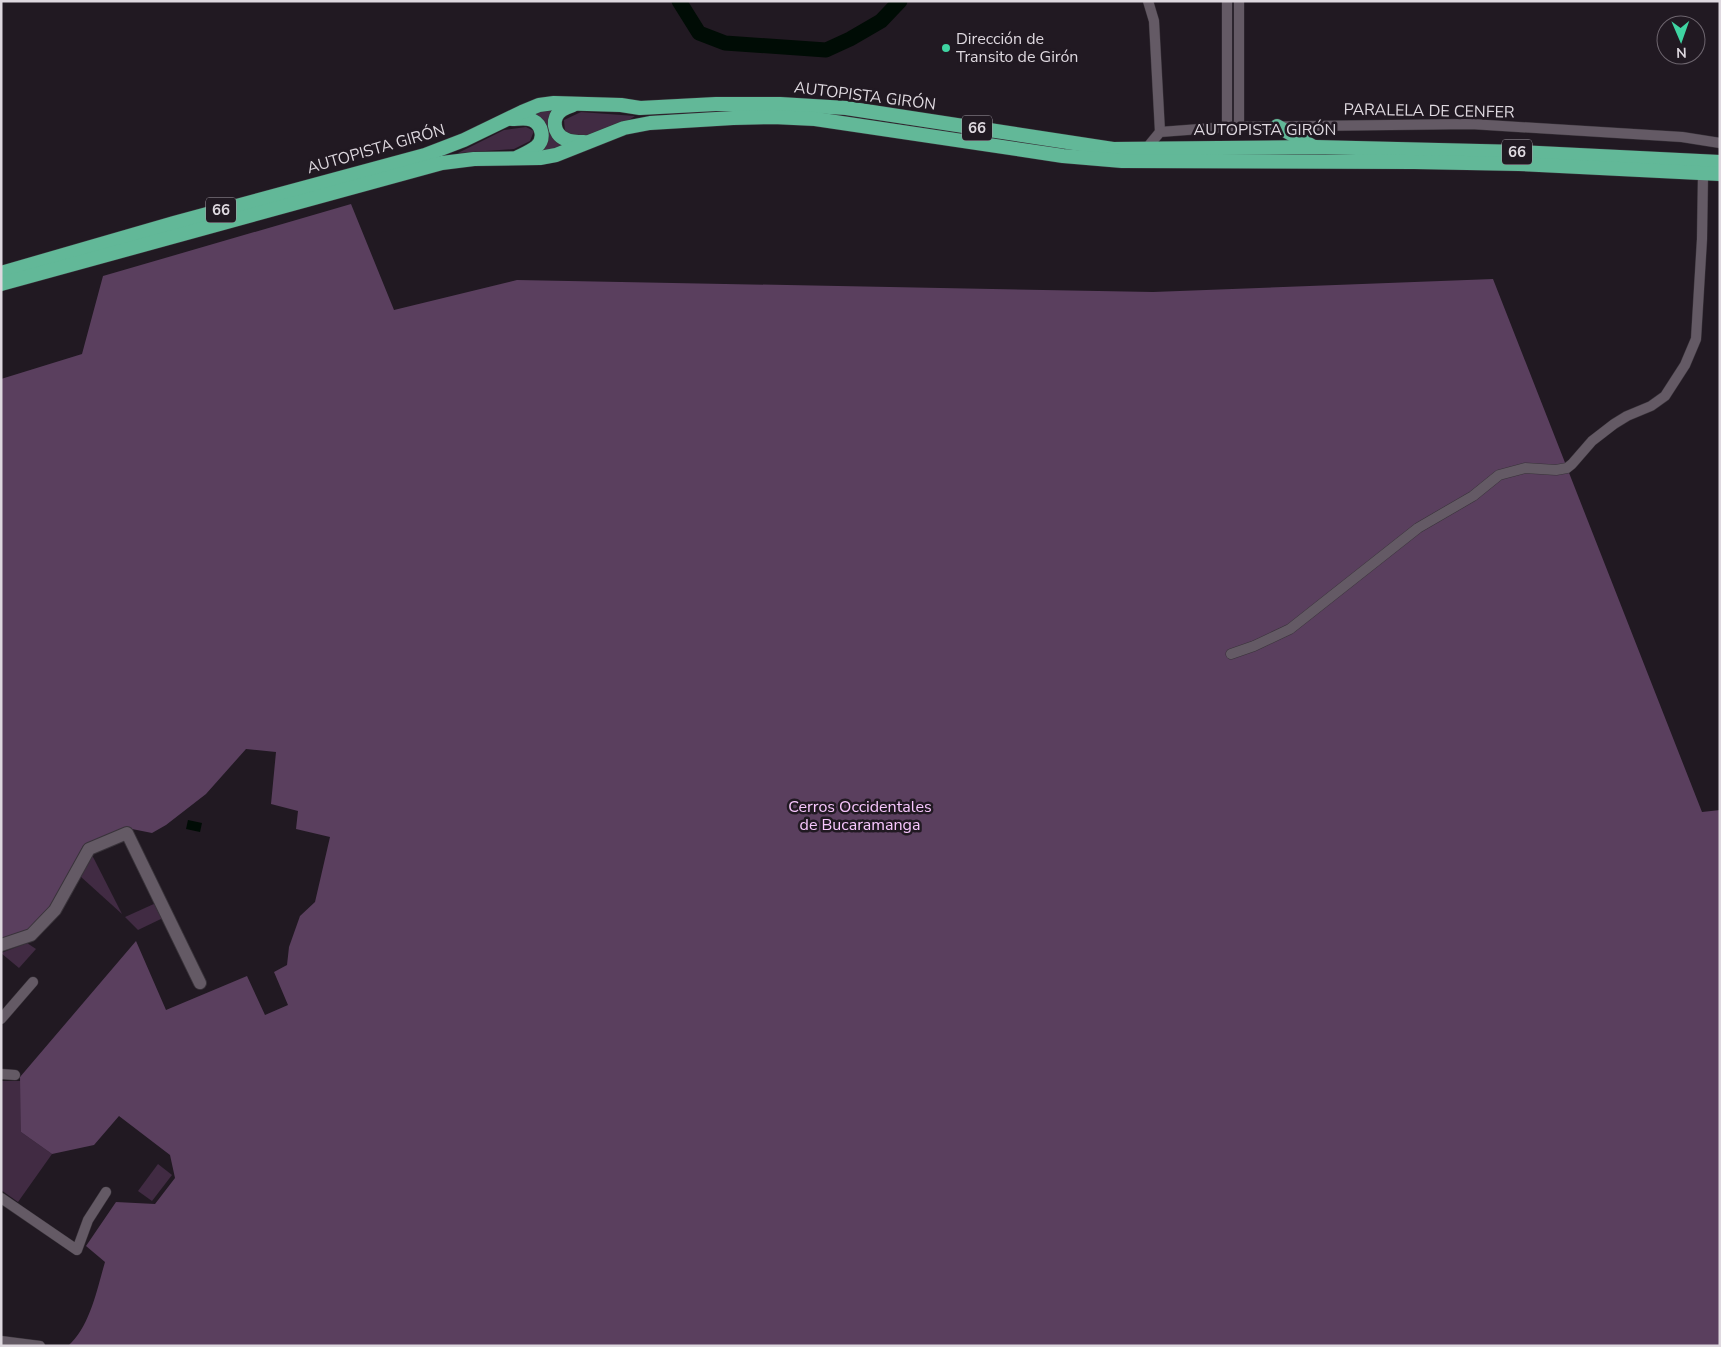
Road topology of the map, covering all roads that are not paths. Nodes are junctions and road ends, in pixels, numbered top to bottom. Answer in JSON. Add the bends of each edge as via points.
{"nodes":[{"id":1,"x":1227,"y":1,"type":"edge"},
{"id":2,"x":1240,"y":1,"type":"edge"},
{"id":3,"x":1148,"y":2,"type":"edge"},
{"id":4,"x":576,"y":104,"type":"junction"},
{"id":5,"x":506,"y":119,"type":"junction"},
{"id":6,"x":1277,"y":126,"type":"junction"},
{"id":7,"x":1227,"y":127,"type":"junction"},
{"id":8,"x":1239,"y":127,"type":"junction"},
{"id":9,"x":1160,"y":132,"type":"junction"},
{"id":10,"x":587,"y":142,"type":"junction"},
{"id":11,"x":1720,"y":143,"type":"edge"},
{"id":12,"x":1315,"y":147,"type":"junction"},
{"id":13,"x":1146,"y":149,"type":"junction"},
{"id":14,"x":515,"y":158,"type":"junction"},
{"id":15,"x":1720,"y":162,"type":"edge"},
{"id":16,"x":1703,"y":174,"type":"junction"},
{"id":17,"x":1720,"y":174,"type":"edge"},
{"id":18,"x":1,"y":273,"type":"edge"},
{"id":19,"x":1,"y":284,"type":"edge"},
{"id":20,"x":1231,"y":654,"type":"dead end"},
{"id":21,"x":1,"y":945,"type":"edge"},
{"id":22,"x":33,"y":982,"type":"dead end"},
{"id":23,"x":200,"y":983,"type":"dead end"},
{"id":24,"x":1,"y":1019,"type":"edge"},
{"id":25,"x":1,"y":1074,"type":"edge"},
{"id":26,"x":15,"y":1075,"type":"dead end"},
{"id":27,"x":106,"y":1192,"type":"dead end"},
{"id":28,"x":1,"y":1198,"type":"edge"},
{"id":29,"x":1,"y":1340,"type":"edge"},
{"id":30,"x":40,"y":1346,"type":"edge"}],
"edges":[{"from":1,"to":7,"type":"street"},
{"from":2,"to":8,"type":"street"},
{"from":3,"to":9,"type":"street","via":[[1154,21]]},
{"from":4,"to":5,"type":"highway","name":"AUTOPISTA GIRÓN","number":"66","via":[[538,105]]},
{"from":4,"to":10,"type":"highway","via":[[557,114],[556,131],[566,140]]},
{"from":4,"to":13,"type":"highway","name":"AUTOPISTA GIRÓN","number":"66","via":[[640,108],[780,104],[846,108],[1113,149]]},
{"from":5,"to":14,"type":"highway","via":[[527,118],[537,124],[541,132],[537,147]]},
{"from":5,"to":18,"type":"highway","name":"AUTOPISTA GIRÓN","number":"66","via":[[434,153]]},
{"from":6,"to":8,"type":"street","name":"PARALELA DE CENFER"},
{"from":6,"to":11,"type":"street","name":"PARALELA DE CENFER","via":[[1471,124],[1682,137]]},
{"from":6,"to":12,"type":"highway"},
{"from":7,"to":8,"type":"street","name":"PARALELA DE CENFER"},
{"from":7,"to":9,"type":"street","name":"PARALELA DE CENFER"},
{"from":9,"to":13,"type":"street"},
{"from":10,"to":14,"type":"highway","name":"AUTOPISTA GIRÓN","number":"66","via":[[556,155]]},
{"from":10,"to":16,"type":"highway","name":"AUTOPISTA GIRÓN","number":"66","via":[[650,122],[773,117],[815,119],[1063,156],[1122,161],[1414,162]]},
{"from":12,"to":13,"type":"highway","name":"AUTOPISTA GIRÓN","number":"66"},
{"from":12,"to":15,"type":"highway","name":"AUTOPISTA GIRÓN","number":"66","via":[[1521,152]]},
{"from":14,"to":19,"type":"highway","name":"AUTOPISTA GIRÓN","number":"66","via":[[442,163]]},
{"from":16,"to":17,"type":"highway","name":"AUTOPISTA GIRÓN","number":"66"},
{"from":16,"to":20,"type":"street","via":[[1696,339],[1685,365],[1665,396],[1614,424],[1592,441],[1567,468],[1526,468],[1499,475],[1473,496],[1418,528],[1290,629]]},
{"from":21,"to":23,"type":"street","via":[[31,935],[55,910],[89,849],[127,833]]},
{"from":22,"to":24,"type":"street"},
{"from":25,"to":26,"type":"street"},
{"from":27,"to":28,"type":"street","via":[[88,1220],[77,1250]]},
{"from":29,"to":30,"type":"street"}]}
